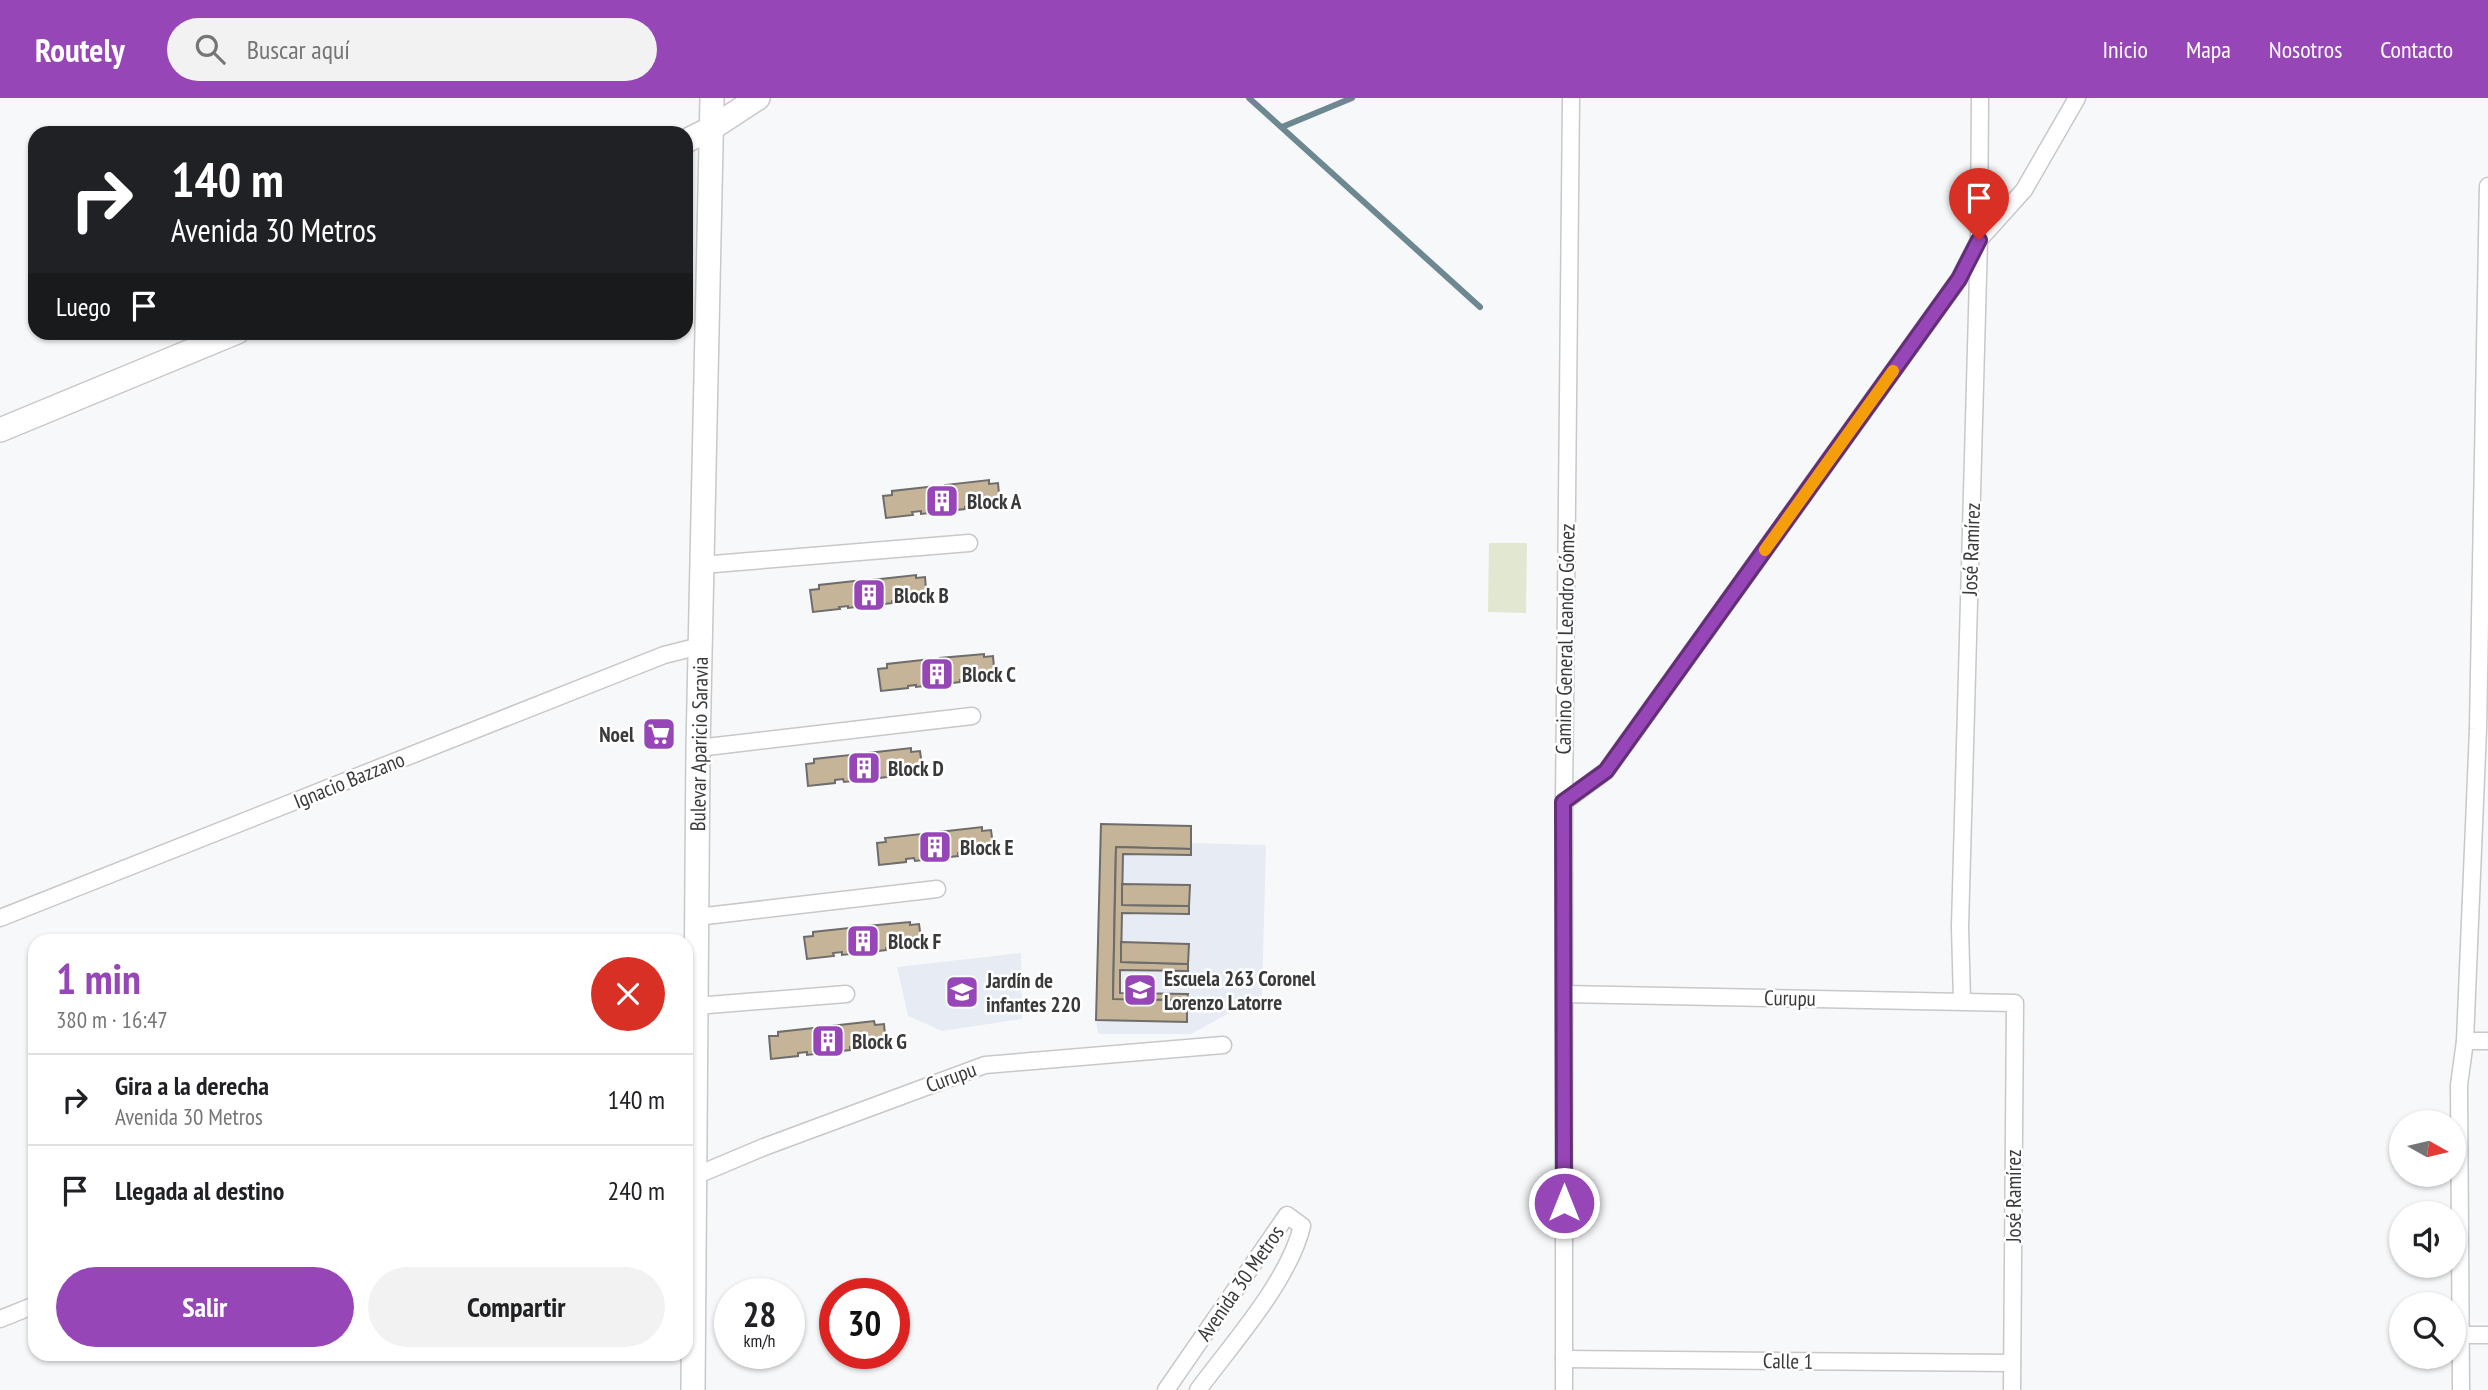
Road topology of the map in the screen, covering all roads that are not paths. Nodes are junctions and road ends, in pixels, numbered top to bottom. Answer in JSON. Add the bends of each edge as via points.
{"nodes":[{"id":1,"x":712,"y":98,"type":"edge"},
{"id":2,"x":758,"y":98,"type":"edge"},
{"id":3,"x":1571,"y":98,"type":"edge"},
{"id":4,"x":1980,"y":98,"type":"edge"},
{"id":5,"x":2077,"y":98,"type":"edge"},
{"id":6,"x":712,"y":128,"type":"junction"},
{"id":7,"x":693,"y":138,"type":"edge"},
{"id":8,"x":2488,"y":187,"type":"edge"},
{"id":9,"x":1979,"y":240,"type":"junction"},
{"id":10,"x":218,"y":340,"type":"edge"},
{"id":11,"x":0,"y":430,"type":"edge"},
{"id":12,"x":969,"y":543,"type":"dead end"},
{"id":13,"x":2485,"y":560,"type":"edge"},
{"id":14,"x":702,"y":565,"type":"junction"},
{"id":15,"x":700,"y":646,"type":"junction"},
{"id":16,"x":972,"y":716,"type":"dead end"},
{"id":17,"x":2483,"y":729,"type":"edge"},
{"id":18,"x":698,"y":748,"type":"junction"},
{"id":19,"x":1563,"y":802,"type":"junction"},
{"id":20,"x":937,"y":889,"type":"dead end"},
{"id":21,"x":697,"y":917,"type":"junction"},
{"id":22,"x":0,"y":918,"type":"edge"},
{"id":23,"x":846,"y":994,"type":"dead end"},
{"id":24,"x":1564,"y":994,"type":"junction"},
{"id":25,"x":1962,"y":1001,"type":"junction"},
{"id":26,"x":2015,"y":1003,"type":"joint"},
{"id":27,"x":696,"y":1006,"type":"junction"},
{"id":28,"x":693,"y":1031,"type":"edge"},
{"id":29,"x":2465,"y":1041,"type":"junction"},
{"id":30,"x":2488,"y":1041,"type":"edge"},
{"id":31,"x":1223,"y":1045,"type":"dead end"},
{"id":32,"x":693,"y":1112,"type":"edge"},
{"id":33,"x":695,"y":1176,"type":"junction"},
{"id":34,"x":2461,"y":1292,"type":"edge"},
{"id":35,"x":28,"y":1308,"type":"edge"},
{"id":36,"x":0,"y":1318,"type":"edge"},
{"id":37,"x":2466,"y":1335,"type":"edge"},
{"id":38,"x":2488,"y":1335,"type":"edge"},
{"id":39,"x":1564,"y":1359,"type":"junction"},
{"id":40,"x":2012,"y":1363,"type":"junction"},
{"id":41,"x":2461,"y":1369,"type":"edge"},
{"id":42,"x":693,"y":1390,"type":"edge"},
{"id":43,"x":1166,"y":1390,"type":"edge"},
{"id":44,"x":1198,"y":1390,"type":"edge"},
{"id":45,"x":1564,"y":1390,"type":"edge"},
{"id":46,"x":2012,"y":1390,"type":"edge"},
{"id":47,"x":2461,"y":1390,"type":"edge"}],
"edges":[{"from":1,"to":6,"type":"street","name":"Bulevar Aparicio Saravia"},
{"from":2,"to":6,"type":"street"},
{"from":3,"to":19,"type":"street","name":"Camino General Leandro Gómez"},
{"from":4,"to":9,"type":"street","name":"José Ramírez"},
{"from":5,"to":9,"type":"street","via":[[2024,190]]},
{"from":6,"to":7,"type":"street"},
{"from":6,"to":14,"type":"street","name":"Bulevar Aparicio Saravia"},
{"from":8,"to":13,"type":"street"},
{"from":9,"to":19,"type":"street","via":[[1959,279],[1606,771]]},
{"from":9,"to":25,"type":"street","name":"José Ramírez","via":[[1960,928]]},
{"from":10,"to":11,"type":"street"},
{"from":12,"to":14,"type":"street"},
{"from":13,"to":17,"type":"street"},
{"from":14,"to":15,"type":"street","name":"Bulevar Aparicio Saravia"},
{"from":15,"to":18,"type":"street","name":"Bulevar Aparicio Saravia"},
{"from":15,"to":22,"type":"street","name":"Ignacio Bazzano","via":[[664,655]]},
{"from":16,"to":18,"type":"street"},
{"from":17,"to":29,"type":"street"},
{"from":18,"to":21,"type":"street","name":"Bulevar Aparicio Saravia"},
{"from":19,"to":24,"type":"street","name":"Camino General Leandro Gómez"},
{"from":20,"to":21,"type":"street"},
{"from":21,"to":27,"type":"street","name":"Bulevar Aparicio Saravia"},
{"from":23,"to":27,"type":"street"},
{"from":24,"to":25,"type":"street","name":"Curupu"},
{"from":24,"to":39,"type":"street","name":"Camino General Leandro Gómez"},
{"from":25,"to":26,"type":"street","name":"Curupu"},
{"from":26,"to":40,"type":"street","name":"José Ramírez"},
{"from":27,"to":28,"type":"street","name":"Bulevar Aparicio Saravia"},
{"from":29,"to":30,"type":"street"},
{"from":29,"to":34,"type":"street","via":[[2459,1085]]},
{"from":31,"to":33,"type":"street","name":"Curupu","via":[[985,1065]]},
{"from":32,"to":33,"type":"street","name":"Bulevar Aparicio Saravia"},
{"from":33,"to":42,"type":"street","name":"Bulevar Aparicio Saravia"},
{"from":35,"to":36,"type":"street"},
{"from":37,"to":38,"type":"street"},
{"from":39,"to":40,"type":"street","name":"Calle 1"},
{"from":39,"to":45,"type":"street","name":"Camino General Leandro Gómez"},
{"from":40,"to":46,"type":"street","name":"José Ramírez"},
{"from":41,"to":47,"type":"street"},
{"from":43,"to":44,"type":"street","name":"Avenida 30 Metros","via":[[1287,1215],[1302,1226],[1295,1248]]}]}
